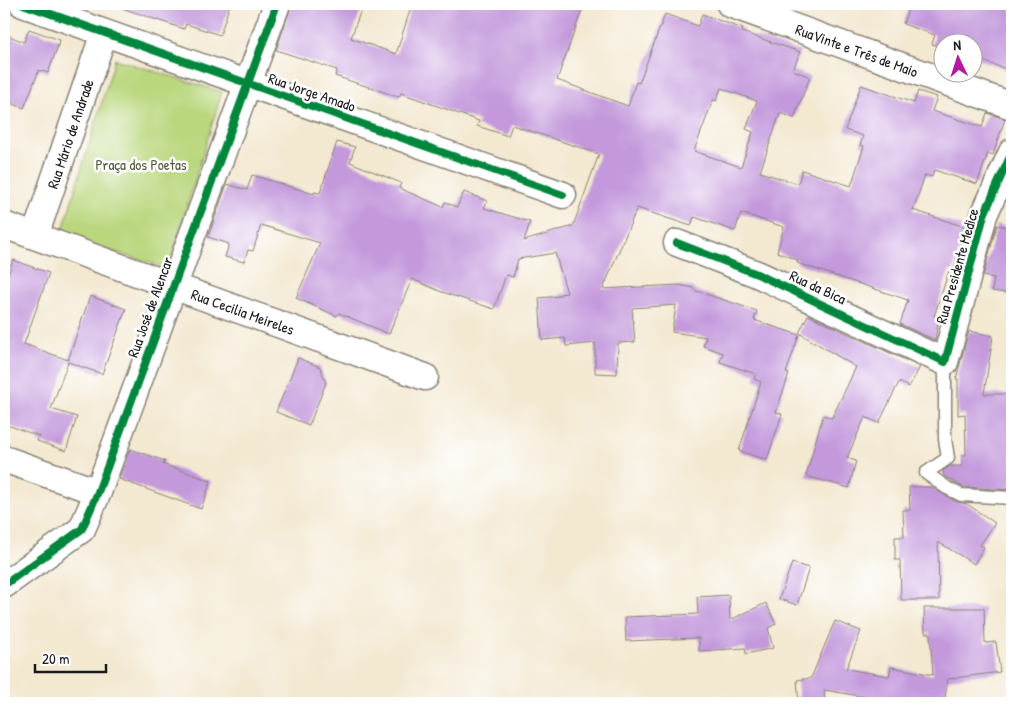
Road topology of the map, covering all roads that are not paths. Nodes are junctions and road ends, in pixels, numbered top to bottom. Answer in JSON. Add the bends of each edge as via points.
{"nodes":[{"id":1,"x":23,"y":4,"type":"edge"},
{"id":2,"x":277,"y":4,"type":"edge"},
{"id":3,"x":730,"y":4,"type":"edge"},
{"id":4,"x":104,"y":33,"type":"junction"},
{"id":5,"x":249,"y":84,"type":"junction"},
{"id":6,"x":1012,"y":106,"type":"edge"},
{"id":7,"x":1012,"y":152,"type":"edge"},
{"id":8,"x":1007,"y":177,"type":"edge"},
{"id":9,"x":563,"y":195,"type":"dead end"},
{"id":10,"x":4,"y":225,"type":"edge"},
{"id":11,"x":35,"y":236,"type":"junction"},
{"id":12,"x":677,"y":243,"type":"dead end"},
{"id":13,"x":172,"y":287,"type":"junction"},
{"id":14,"x":945,"y":362,"type":"junction"},
{"id":15,"x":425,"y":377,"type":"dead end"},
{"id":16,"x":4,"y":459,"type":"edge"},
{"id":17,"x":98,"y":492,"type":"junction"},
{"id":18,"x":1012,"y":498,"type":"edge"},
{"id":19,"x":4,"y":585,"type":"edge"}],
"edges":[{"from":1,"to":4,"type":"street","name":"Rua Jorge Amado"},
{"from":2,"to":5,"type":"street","name":"Rua José de Alencar"},
{"from":3,"to":6,"type":"street","name":"RuaVinte e Três de Maio"},
{"from":4,"to":5,"type":"street","name":"Rua Jorge Amado"},
{"from":4,"to":11,"type":"street","name":"Rua Mário de Andrade"},
{"from":5,"to":9,"type":"street","name":"Rua Jorge Amado"},
{"from":5,"to":13,"type":"street","name":"Rua José de Alencar"},
{"from":7,"to":8,"type":"street","name":"Rua Presidente Medice"},
{"from":8,"to":14,"type":"street","name":"Rua Presidente Medice","via":[[984,215]]},
{"from":10,"to":11,"type":"street","name":"Rua Cecilia Meireles"},
{"from":11,"to":13,"type":"street","name":"Rua Cecilia Meireles"},
{"from":12,"to":14,"type":"street","name":"Rua da Bica","via":[[757,274]]},
{"from":13,"to":15,"type":"street","name":"Rua Cecilia Meireles"},
{"from":13,"to":17,"type":"street","name":"Rua José de Alencar"},
{"from":14,"to":18,"type":"lane","via":[[948,458],[926,473],[961,495]]},
{"from":16,"to":17,"type":"street"},
{"from":17,"to":19,"type":"street","name":"Rua José de Alencar","via":[[82,529]]}]}
